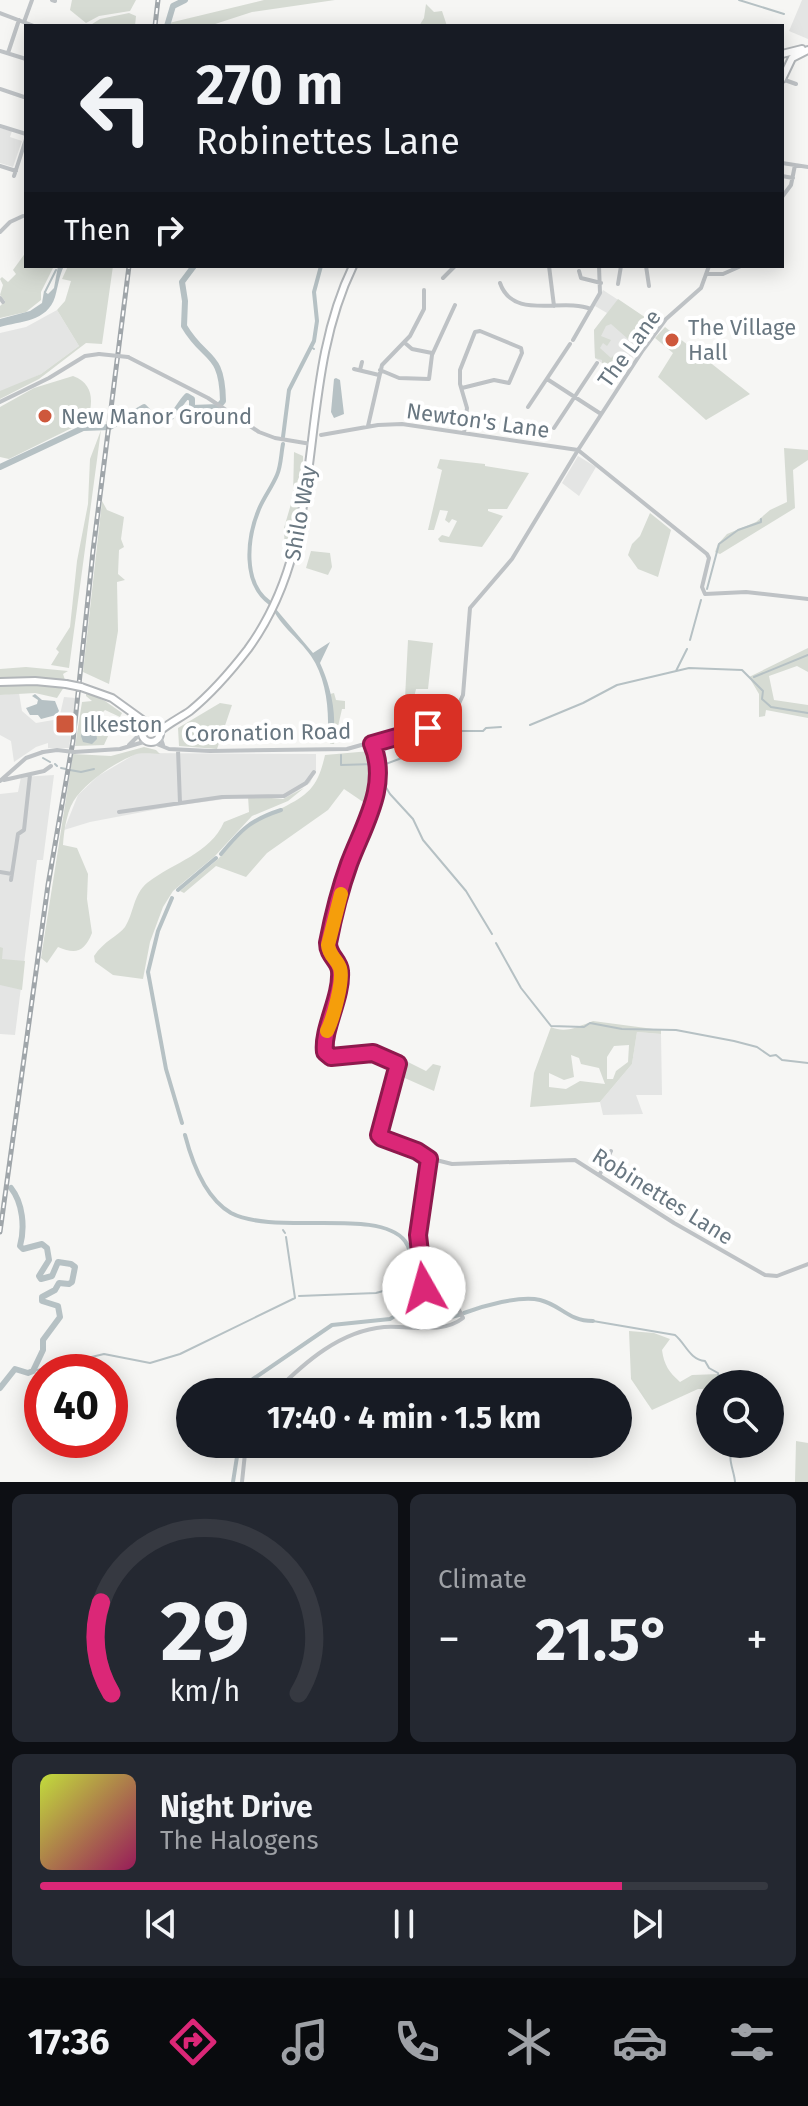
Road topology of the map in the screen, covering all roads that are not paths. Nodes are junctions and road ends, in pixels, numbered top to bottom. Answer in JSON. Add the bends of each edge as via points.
{"nodes":[{"id":1,"x":32,"y":0,"type":"edge"},
{"id":2,"x":0,"y":13,"type":"edge"},
{"id":3,"x":21,"y":21,"type":"junction"},
{"id":4,"x":29,"y":24,"type":"edge"},
{"id":5,"x":808,"y":48,"type":"edge"},
{"id":6,"x":0,"y":51,"type":"edge"},
{"id":7,"x":8,"y":53,"type":"junction"},
{"id":8,"x":784,"y":54,"type":"edge"},
{"id":9,"x":24,"y":58,"type":"edge"},
{"id":10,"x":784,"y":74,"type":"edge"},
{"id":11,"x":795,"y":83,"type":"dead end"},
{"id":12,"x":0,"y":89,"type":"edge"},
{"id":13,"x":24,"y":97,"type":"edge"},
{"id":14,"x":0,"y":126,"type":"edge"},
{"id":15,"x":24,"y":136,"type":"edge"},
{"id":16,"x":24,"y":143,"type":"edge"},
{"id":17,"x":784,"y":163,"type":"edge"},
{"id":18,"x":795,"y":165,"type":"junction"},
{"id":19,"x":0,"y":166,"type":"edge"},
{"id":20,"x":808,"y":167,"type":"edge"},
{"id":21,"x":784,"y":176,"type":"edge"},
{"id":22,"x":793,"y":178,"type":"junction"},
{"id":23,"x":784,"y":194,"type":"edge"},
{"id":24,"x":23,"y":216,"type":"dead end"},
{"id":25,"x":0,"y":231,"type":"edge"},
{"id":26,"x":352,"y":268,"type":"edge"},
{"id":27,"x":453,"y":268,"type":"edge"},
{"id":28,"x":549,"y":268,"type":"edge"},
{"id":29,"x":600,"y":268,"type":"edge"},
{"id":30,"x":621,"y":268,"type":"edge"},
{"id":31,"x":646,"y":268,"type":"edge"},
{"id":32,"x":736,"y":268,"type":"edge"},
{"id":33,"x":708,"y":269,"type":"edge"},
{"id":34,"x":579,"y":271,"type":"dead end"},
{"id":35,"x":443,"y":278,"type":"dead end"},
{"id":36,"x":500,"y":283,"type":"dead end"},
{"id":37,"x":601,"y":283,"type":"junction"},
{"id":38,"x":618,"y":284,"type":"dead end"},
{"id":39,"x":649,"y":286,"type":"dead end"},
{"id":40,"x":424,"y":290,"type":"dead end"},
{"id":41,"x":455,"y":304,"type":"dead end"},
{"id":42,"x":554,"y":306,"type":"junction"},
{"id":43,"x":591,"y":309,"type":"junction"},
{"id":44,"x":405,"y":343,"type":"junction"},
{"id":45,"x":432,"y":353,"type":"junction"},
{"id":46,"x":362,"y":362,"type":"dead end"},
{"id":47,"x":596,"y":368,"type":"dead end"},
{"id":48,"x":379,"y":372,"type":"junction"},
{"id":49,"x":547,"y":379,"type":"junction"},
{"id":50,"x":462,"y":388,"type":"junction"},
{"id":51,"x":575,"y":397,"type":"junction"},
{"id":52,"x":0,"y":402,"type":"edge"},
{"id":53,"x":528,"y":407,"type":"dead end"},
{"id":54,"x":601,"y":414,"type":"junction"},
{"id":55,"x":368,"y":426,"type":"junction"},
{"id":56,"x":554,"y":428,"type":"dead end"},
{"id":57,"x":464,"y":433,"type":"junction"},
{"id":58,"x":325,"y":436,"type":"dead end"},
{"id":59,"x":311,"y":444,"type":"junction"},
{"id":60,"x":578,"y":450,"type":"junction"},
{"id":61,"x":808,"y":599,"type":"edge"},
{"id":62,"x":0,"y":682,"type":"edge"},
{"id":63,"x":173,"y":721,"type":"junction"},
{"id":64,"x":147,"y":727,"type":"junction"},
{"id":65,"x":160,"y":734,"type":"junction"},
{"id":66,"x":149,"y":741,"type":"junction"},
{"id":67,"x":372,"y":744,"type":"junction"},
{"id":68,"x":127,"y":747,"type":"junction"},
{"id":69,"x":164,"y":747,"type":"junction"},
{"id":70,"x":178,"y":750,"type":"junction"},
{"id":71,"x":51,"y":766,"type":"dead end"},
{"id":72,"x":304,"y":771,"type":"dead end"},
{"id":73,"x":30,"y":775,"type":"junction"},
{"id":74,"x":1,"y":780,"type":"edge"},
{"id":75,"x":180,"y":803,"type":"junction"},
{"id":76,"x":119,"y":812,"type":"dead end"},
{"id":77,"x":0,"y":872,"type":"edge"},
{"id":78,"x":611,"y":1151,"type":"dead end"},
{"id":79,"x":428,"y":1158,"type":"junction"},
{"id":80,"x":599,"y":1175,"type":"junction"},
{"id":81,"x":808,"y":1264,"type":"edge"},
{"id":82,"x":289,"y":1378,"type":"edge"},
{"id":83,"x":245,"y":1458,"type":"edge"},
{"id":84,"x":242,"y":1482,"type":"edge"}],
"edges":[{"from":1,"to":3,"type":"street"},
{"from":2,"to":3,"type":"street"},
{"from":3,"to":4,"type":"street"},
{"from":3,"to":7,"type":"street"},
{"from":5,"to":8,"type":"main road"},
{"from":5,"to":10,"type":"main road","via":[[792,58]]},
{"from":6,"to":7,"type":"street"},
{"from":7,"to":9,"type":"street"},
{"from":10,"to":11,"type":"street"},
{"from":12,"to":13,"type":"street"},
{"from":14,"to":15,"type":"street"},
{"from":16,"to":19,"type":"street","via":[[15,173]]},
{"from":17,"to":18,"type":"street"},
{"from":18,"to":20,"type":"street"},
{"from":18,"to":22,"type":"street"},
{"from":21,"to":22,"type":"street"},
{"from":22,"to":23,"type":"street"},
{"from":24,"to":25,"type":"street"},
{"from":26,"to":59,"type":"main road","name":"Shilo Way","via":[[326,343]]},
{"from":27,"to":35,"type":"street"},
{"from":28,"to":42,"type":"street"},
{"from":29,"to":37,"type":"street"},
{"from":30,"to":38,"type":"street"},
{"from":31,"to":39,"type":"street"},
{"from":32,"to":33,"type":"street","via":[[723,274]]},
{"from":33,"to":54,"type":"street","name":"The Lane","via":[[700,289],[663,323]]},
{"from":34,"to":37,"type":"street","via":[[581,278]]},
{"from":36,"to":42,"type":"street","via":[[520,304]]},
{"from":37,"to":43,"type":"street"},
{"from":40,"to":44,"type":"street","via":[[424,309]]},
{"from":41,"to":45,"type":"street"},
{"from":42,"to":43,"type":"street"},
{"from":43,"to":49,"type":"street"},
{"from":44,"to":45,"type":"street"},
{"from":44,"to":48,"type":"street"},
{"from":45,"to":48,"type":"street","via":[[426,381]]},
{"from":46,"to":48,"type":"street","via":[[357,370]]},
{"from":47,"to":51,"type":"street"},
{"from":48,"to":55,"type":"street"},
{"from":49,"to":51,"type":"street"},
{"from":49,"to":53,"type":"street"},
{"from":50,"to":50,"type":"street","via":[[460,366],[476,331],[521,348],[509,383],[494,380]]},
{"from":50,"to":57,"type":"street","via":[[467,408]]},
{"from":51,"to":54,"type":"street"},
{"from":51,"to":56,"type":"street"},
{"from":52,"to":59,"type":"street","bridge":true,"via":[[85,356],[128,357],[214,402],[251,428]]},
{"from":54,"to":60,"type":"street","name":"The Lane"},
{"from":55,"to":57,"type":"street","name":"Newton's Lane","via":[[402,424]]},
{"from":55,"to":58,"type":"street","name":"Newton's Lane"},
{"from":57,"to":60,"type":"street","name":"Newton's Lane"},
{"from":59,"to":63,"type":"main road","name":"Shilo Way","via":[[296,549],[279,596],[223,679]]},
{"from":60,"to":61,"type":"street","via":[[707,554],[705,594]]},
{"from":60,"to":67,"type":"street","name":"The Lane","via":[[509,563],[470,608],[465,679],[456,710],[440,724]]},
{"from":62,"to":64,"type":"main road","bridge":true,"via":[[81,687],[112,698]]},
{"from":63,"to":64,"type":"main road","name":"Shilo Way"},
{"from":63,"to":65,"type":"main road","name":"Shilo Way"},
{"from":64,"to":65,"type":"main road"},
{"from":64,"to":66,"type":"main road"},
{"from":64,"to":68,"type":"street"},
{"from":65,"to":66,"type":"main road","name":"Shilo Way"},
{"from":65,"to":69,"type":"street","name":"Coronation Road"},
{"from":66,"to":68,"type":"street"},
{"from":66,"to":69,"type":"street","name":"Coronation Road"},
{"from":67,"to":70,"type":"street","name":"Coronation Road","via":[[322,750]]},
{"from":67,"to":79,"type":"street","name":"Robinettes Lane","via":[[378,761],[375,797],[346,874],[328,943],[340,973],[324,1047],[333,1058],[373,1053],[398,1064],[380,1137]]},
{"from":68,"to":74,"type":"street","bridge":true,"via":[[43,752],[26,758]]},
{"from":69,"to":70,"type":"street","name":"Coronation Road"},
{"from":70,"to":75,"type":"street"},
{"from":71,"to":73,"type":"street"},
{"from":72,"to":75,"type":"street","via":[[313,774],[297,790],[281,796]]},
{"from":73,"to":74,"type":"street"},
{"from":73,"to":77,"type":"street","via":[[12,877]]},
{"from":75,"to":76,"type":"street"},
{"from":78,"to":80,"type":"street"},
{"from":79,"to":80,"type":"street","name":"Robinettes Lane","via":[[462,1164],[569,1159]]},
{"from":79,"to":82,"type":"street","via":[[418,1235],[424,1288],[458,1308],[463,1318],[438,1327],[384,1327],[351,1335]]},
{"from":80,"to":81,"type":"street","name":"Robinettes Lane","via":[[765,1275]]},
{"from":83,"to":84,"type":"street"}]}
